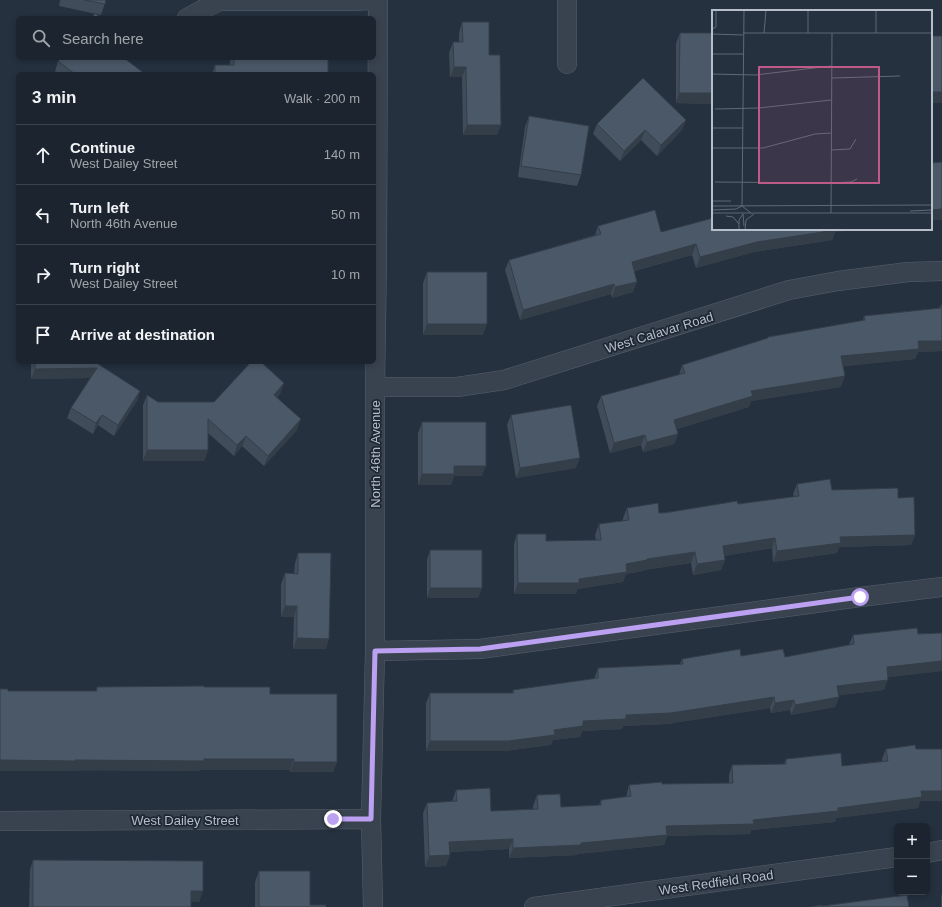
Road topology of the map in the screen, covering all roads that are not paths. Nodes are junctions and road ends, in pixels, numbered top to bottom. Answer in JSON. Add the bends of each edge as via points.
{"nodes":[{"id":1,"x":370,"y":0,"type":"edge"},
{"id":2,"x":378,"y":0,"type":"edge"},
{"id":3,"x":567,"y":0,"type":"edge"},
{"id":4,"x":191,"y":16,"type":"edge"},
{"id":5,"x":567,"y":64,"type":"dead end"},
{"id":6,"x":376,"y":259,"type":"edge"},
{"id":7,"x":942,"y":271,"type":"edge"},
{"id":8,"x":375,"y":364,"type":"edge"},
{"id":9,"x":375,"y":387,"type":"junction"},
{"id":10,"x":942,"y":587,"type":"edge"},
{"id":11,"x":375,"y":651,"type":"junction"},
{"id":12,"x":371,"y":819,"type":"junction"},
{"id":13,"x":0,"y":821,"type":"edge"},
{"id":14,"x":942,"y":850,"type":"edge"},
{"id":15,"x":930,"y":852,"type":"edge"},
{"id":16,"x":894,"y":857,"type":"edge"},
{"id":17,"x":373,"y":907,"type":"edge"},
{"id":18,"x":534,"y":907,"type":"edge"}],
"edges":[{"from":1,"to":4,"type":"street","via":[[219,1]]},
{"from":2,"to":6,"type":"street","name":"North 46th Avenue"},
{"from":3,"to":5,"type":"street"},
{"from":7,"to":9,"type":"street","name":"West Calavar Road","via":[[908,272],[789,290],[504,380],[457,387]]},
{"from":8,"to":9,"type":"street","name":"North 46th Avenue"},
{"from":9,"to":11,"type":"street","name":"North 46th Avenue"},
{"from":10,"to":11,"type":"street","via":[[480,649]]},
{"from":11,"to":12,"type":"street","name":"North 46th Avenue"},
{"from":12,"to":13,"type":"street","name":"West Dailey Street"},
{"from":12,"to":17,"type":"street","name":"North 46th Avenue"},
{"from":14,"to":15,"type":"street"},
{"from":16,"to":18,"type":"street","name":"West Redfield Road"}]}
